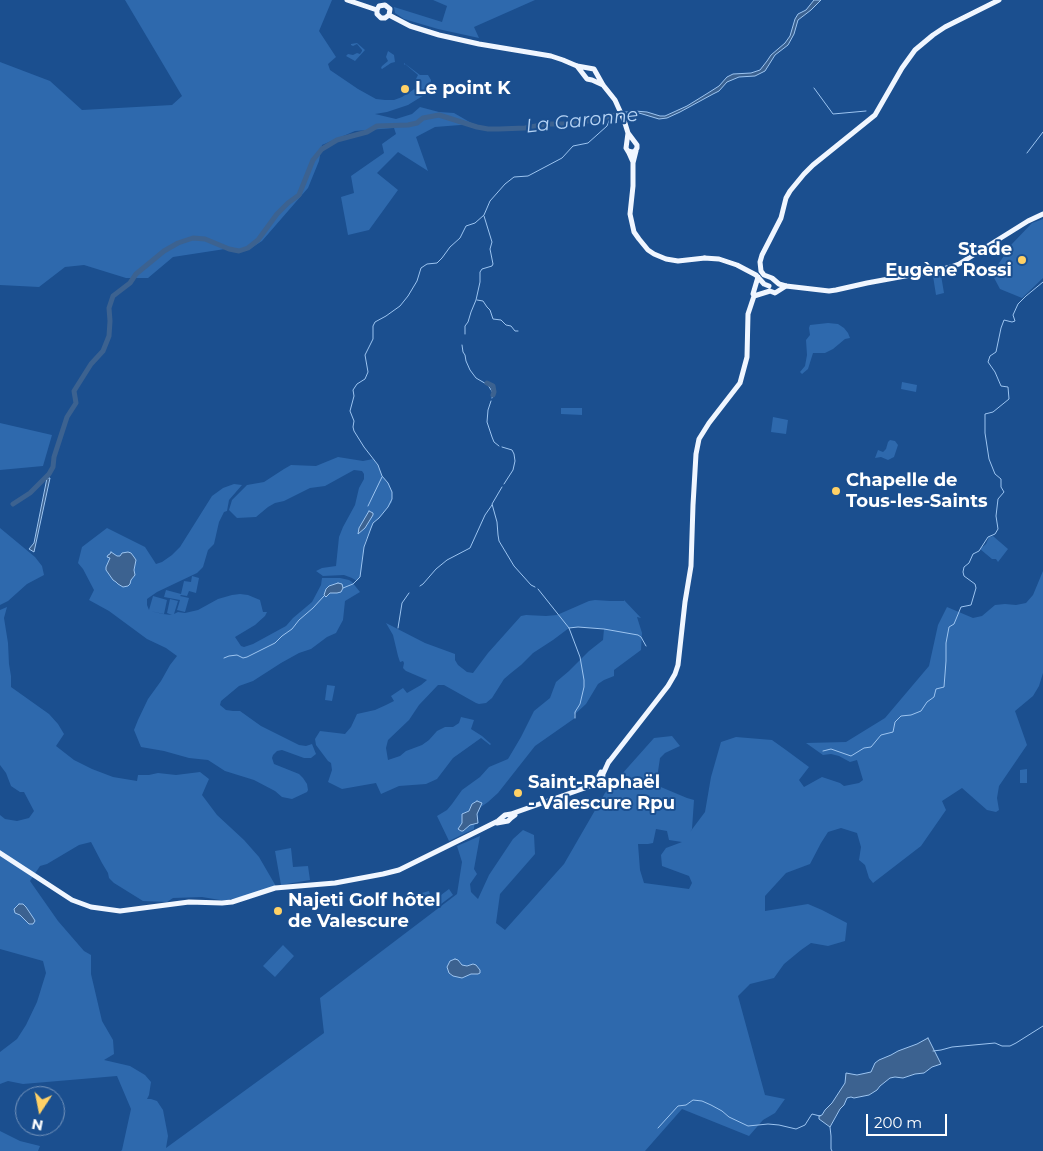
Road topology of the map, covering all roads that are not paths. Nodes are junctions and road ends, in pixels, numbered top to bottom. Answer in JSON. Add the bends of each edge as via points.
{"nodes":[{"id":1,"x":347,"y":0,"type":"edge"},
{"id":2,"x":999,"y":0,"type":"edge"},
{"id":3,"x":377,"y":10,"type":"junction"},
{"id":4,"x":389,"y":15,"type":"junction"},
{"id":5,"x":577,"y":66,"type":"junction"},
{"id":6,"x":588,"y":68,"type":"junction"},
{"id":7,"x":584,"y":74,"type":"junction"},
{"id":8,"x":596,"y":74,"type":"junction"},
{"id":9,"x":592,"y":80,"type":"junction"},
{"id":10,"x":603,"y":85,"type":"junction"},
{"id":11,"x":628,"y":132,"type":"junction"},
{"id":12,"x":634,"y":142,"type":"junction"},
{"id":13,"x":627,"y":144,"type":"junction"},
{"id":14,"x":636,"y":150,"type":"junction"},
{"id":15,"x":628,"y":152,"type":"junction"},
{"id":16,"x":633,"y":163,"type":"junction"},
{"id":17,"x":1043,"y":214,"type":"edge"},
{"id":18,"x":760,"y":267,"type":"junction"},
{"id":19,"x":752,"y":272,"type":"junction"},
{"id":20,"x":758,"y":277,"type":"junction"},
{"id":21,"x":774,"y":286,"type":"junction"},
{"id":22,"x":754,"y":296,"type":"junction"},
{"id":23,"x":0,"y":853,"type":"edge"}],
"edges":[{"from":1,"to":3,"type":"main road"},
{"from":2,"to":18,"type":"main road","via":[[945,27],[906,60],[875,115],[813,165],[794,186],[762,255]]},
{"from":3,"to":4,"type":"main road","via":[[381,18]]},
{"from":3,"to":4,"type":"main road","via":[[382,5],[387,6]]},
{"from":4,"to":5,"type":"main road","via":[[439,35],[551,56]]},
{"from":5,"to":6,"type":"main road"},
{"from":5,"to":7,"type":"main road"},
{"from":6,"to":7,"type":"main road"},
{"from":6,"to":8,"type":"main road","via":[[594,69]]},
{"from":7,"to":9,"type":"main road"},
{"from":8,"to":9,"type":"main road"},
{"from":8,"to":10,"type":"main road"},
{"from":9,"to":10,"type":"main road"},
{"from":10,"to":11,"type":"main road","via":[[619,109]]},
{"from":11,"to":12,"type":"main road"},
{"from":11,"to":13,"type":"main road"},
{"from":12,"to":13,"type":"main road"},
{"from":12,"to":14,"type":"main road"},
{"from":13,"to":15,"type":"main road"},
{"from":14,"to":15,"type":"main road"},
{"from":14,"to":16,"type":"main road"},
{"from":15,"to":16,"type":"main road"},
{"from":16,"to":19,"type":"main road","via":[[630,214],[634,232],[645,248],[666,259],[725,261]]},
{"from":17,"to":21,"type":"main road","via":[[952,267],[836,290]]},
{"from":18,"to":19,"type":"main road"},
{"from":18,"to":21,"type":"main road","via":[[762,273],[772,278]]},
{"from":19,"to":20,"type":"main road"},
{"from":20,"to":21,"type":"main road","via":[[764,284]]},
{"from":20,"to":22,"type":"main road"},
{"from":21,"to":22,"type":"main road"},
{"from":22,"to":23,"type":"main road","via":[[748,316],[747,356],[740,383],[699,439],[691,566],[678,665],[668,686],[597,781],[506,818],[391,873],[275,888],[227,903],[189,902],[120,911],[91,907],[76,902]]}]}
